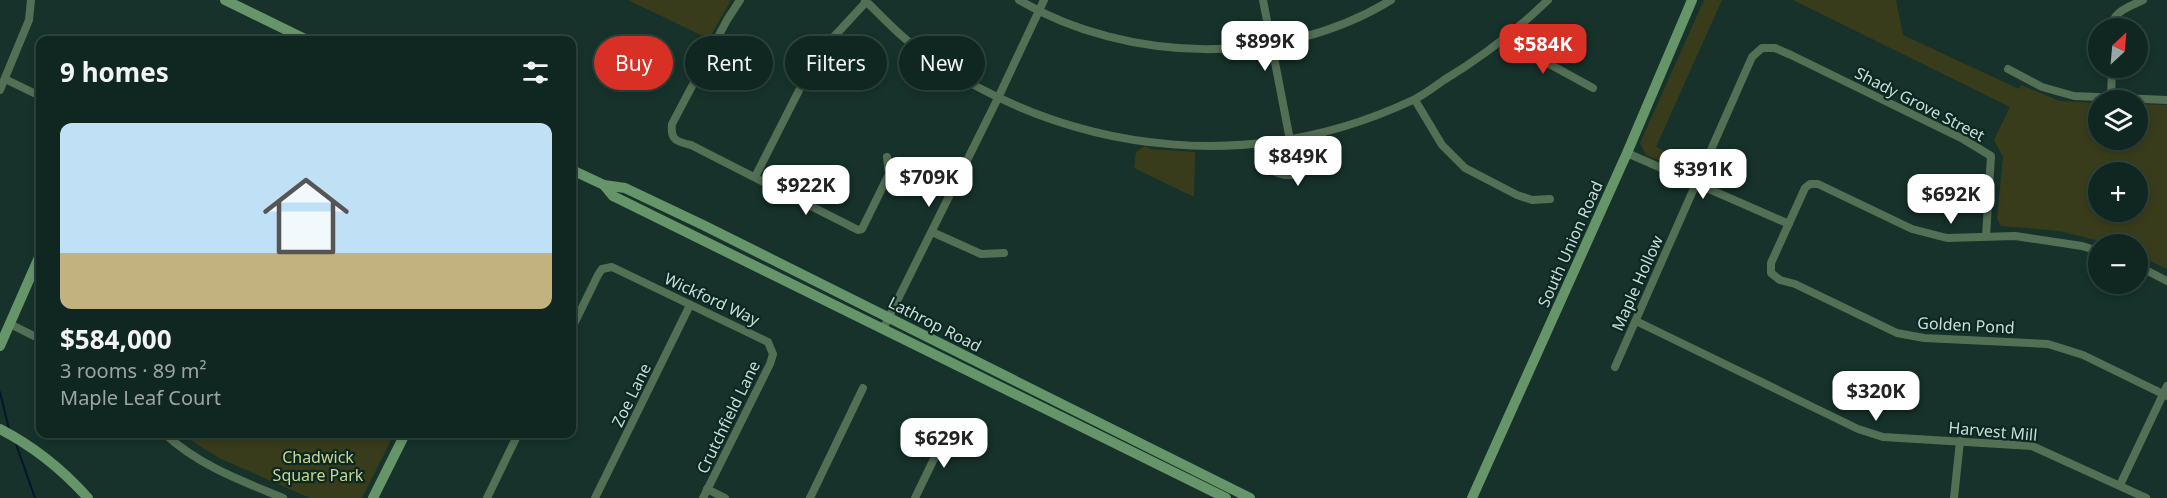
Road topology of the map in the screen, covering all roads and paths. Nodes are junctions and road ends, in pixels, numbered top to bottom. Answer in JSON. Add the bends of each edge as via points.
{"nodes":[{"id":1,"x":31,"y":0,"type":"edge"},
{"id":2,"x":225,"y":0,"type":"edge"},
{"id":3,"x":740,"y":0,"type":"edge"},
{"id":4,"x":1019,"y":0,"type":"edge"},
{"id":5,"x":1044,"y":0,"type":"edge"},
{"id":6,"x":1263,"y":0,"type":"edge"},
{"id":7,"x":1391,"y":0,"type":"edge"},
{"id":8,"x":1548,"y":0,"type":"edge"},
{"id":9,"x":1692,"y":0,"type":"edge"},
{"id":10,"x":2143,"y":0,"type":"edge"},
{"id":11,"x":866,"y":1,"type":"edge"},
{"id":12,"x":1038,"y":11,"type":"junction"},
{"id":13,"x":2114,"y":18,"type":"edge"},
{"id":14,"x":1513,"y":34,"type":"junction"},
{"id":15,"x":299,"y":36,"type":"edge"},
{"id":16,"x":1272,"y":43,"type":"junction"},
{"id":17,"x":1762,"y":48,"type":"joint"},
{"id":18,"x":2008,"y":69,"type":"dead end"},
{"id":19,"x":5,"y":79,"type":"junction"},
{"id":20,"x":1593,"y":88,"type":"dead end"},
{"id":21,"x":0,"y":90,"type":"edge"},
{"id":22,"x":36,"y":94,"type":"edge"},
{"id":23,"x":2088,"y":96,"type":"edge"},
{"id":24,"x":999,"y":98,"type":"junction"},
{"id":25,"x":2148,"y":99,"type":"edge"},
{"id":26,"x":1415,"y":100,"type":"junction"},
{"id":27,"x":2167,"y":100,"type":"edge"},
{"id":28,"x":1322,"y":134,"type":"junction"},
{"id":29,"x":1290,"y":140,"type":"junction"},
{"id":30,"x":1260,"y":146,"type":"junction"},
{"id":31,"x":1627,"y":153,"type":"junction"},
{"id":32,"x":886,"y":157,"type":"dead end"},
{"id":33,"x":576,"y":172,"type":"edge"},
{"id":34,"x":755,"y":177,"type":"junction"},
{"id":35,"x":1695,"y":183,"type":"junction"},
{"id":36,"x":604,"y":185,"type":"junction"},
{"id":37,"x":1550,"y":199,"type":"dead end"},
{"id":38,"x":1789,"y":224,"type":"junction"},
{"id":39,"x":932,"y":232,"type":"junction"},
{"id":40,"x":1986,"y":236,"type":"junction"},
{"id":41,"x":2088,"y":248,"type":"edge"},
{"id":42,"x":1004,"y":254,"type":"dead end"},
{"id":43,"x":36,"y":264,"type":"edge"},
{"id":44,"x":2148,"y":271,"type":"edge"},
{"id":45,"x":2167,"y":281,"type":"edge"},
{"id":46,"x":690,"y":304,"type":"junction"},
{"id":47,"x":889,"y":317,"type":"junction"},
{"id":48,"x":576,"y":320,"type":"edge"},
{"id":49,"x":1636,"y":321,"type":"junction"},
{"id":50,"x":10,"y":324,"type":"junction"},
{"id":51,"x":883,"y":329,"type":"junction"},
{"id":52,"x":36,"y":337,"type":"edge"},
{"id":53,"x":0,"y":346,"type":"edge"},
{"id":54,"x":772,"y":348,"type":"joint"},
{"id":55,"x":1615,"y":367,"type":"dead end"},
{"id":56,"x":863,"y":388,"type":"dead end"},
{"id":57,"x":2166,"y":392,"type":"edge"},
{"id":58,"x":0,"y":429,"type":"edge"},
{"id":59,"x":947,"y":432,"type":"dead end"},
{"id":60,"x":171,"y":438,"type":"edge"},
{"id":61,"x":403,"y":438,"type":"edge"},
{"id":62,"x":514,"y":438,"type":"edge"},
{"id":63,"x":1960,"y":441,"type":"junction"},
{"id":64,"x":1134,"y":447,"type":"junction"},
{"id":65,"x":2120,"y":485,"type":"junction"},
{"id":66,"x":708,"y":489,"type":"junction"},
{"id":67,"x":919,"y":497,"type":"edge"},
{"id":68,"x":88,"y":498,"type":"edge"},
{"id":69,"x":283,"y":498,"type":"edge"},
{"id":70,"x":373,"y":498,"type":"edge"},
{"id":71,"x":487,"y":498,"type":"edge"},
{"id":72,"x":595,"y":498,"type":"edge"},
{"id":73,"x":703,"y":498,"type":"edge"},
{"id":74,"x":725,"y":498,"type":"edge"},
{"id":75,"x":810,"y":498,"type":"edge"},
{"id":76,"x":1226,"y":498,"type":"edge"},
{"id":77,"x":1250,"y":498,"type":"edge"},
{"id":78,"x":1472,"y":498,"type":"edge"},
{"id":79,"x":1954,"y":498,"type":"edge"},
{"id":80,"x":2146,"y":498,"type":"edge"}],
"edges":[{"from":1,"to":19,"type":"street","via":[[30,20]]},
{"from":2,"to":15,"type":"main road"},
{"from":3,"to":34,"type":"street","via":[[672,124],[671,135],[674,140]]},
{"from":4,"to":12,"type":"street"},
{"from":5,"to":12,"type":"street"},
{"from":6,"to":16,"type":"street"},
{"from":7,"to":16,"type":"street","via":[[1341,24]]},
{"from":8,"to":14,"type":"street"},
{"from":9,"to":31,"type":"main road","name":"South Union Road"},
{"from":10,"to":13,"type":"street"},
{"from":11,"to":24,"type":"street","via":[[898,33],[939,64]]},
{"from":11,"to":34,"type":"street","via":[[817,55]]},
{"from":12,"to":16,"type":"street","via":[[1116,39],[1161,47],[1253,48]]},
{"from":12,"to":24,"type":"street"},
{"from":14,"to":20,"type":"street","via":[[1533,55]]},
{"from":14,"to":26,"type":"street"},
{"from":16,"to":29,"type":"street"},
{"from":17,"to":35,"type":"street","name":"Maple Hollow","via":[[1752,57]]},
{"from":17,"to":40,"type":"street","name":"Shady Grove Street","via":[[1775,48],[1791,55],[1991,156]]},
{"from":18,"to":23,"type":"street","via":[[2058,93]]},
{"from":19,"to":21,"type":"street"},
{"from":19,"to":22,"type":"street"},
{"from":24,"to":30,"type":"street","via":[[1030,113],[1094,133],[1150,143]]},
{"from":24,"to":39,"type":"street"},
{"from":25,"to":27,"type":"street"},
{"from":26,"to":28,"type":"street"},
{"from":26,"to":37,"type":"street","via":[[1442,146],[1465,168],[1517,195],[1532,200]]},
{"from":28,"to":29,"type":"street"},
{"from":28,"to":30,"type":"street","via":[[1321,158],[1300,174],[1274,171],[1261,158]]},
{"from":29,"to":30,"type":"street"},
{"from":31,"to":35,"type":"street"},
{"from":31,"to":78,"type":"main road","name":"South Union Road"},
{"from":32,"to":34,"type":"street","via":[[889,174],[862,229]]},
{"from":33,"to":36,"type":"main road","name":"Lathrop Road"},
{"from":35,"to":38,"type":"street"},
{"from":35,"to":49,"type":"street","name":"Maple Hollow"},
{"from":36,"to":47,"type":"main road","name":"Lathrop Road","via":[[625,188]]},
{"from":36,"to":51,"type":"main road","name":"Lathrop Road","via":[[613,196]]},
{"from":38,"to":40,"type":"street","via":[[1805,188],[1818,184],[1912,229],[1947,238]]},
{"from":38,"to":57,"type":"street","name":"Golden Pond","via":[[1771,263],[1772,273],[1897,333],[1923,338],[2048,344]]},
{"from":39,"to":42,"type":"street","via":[[981,254]]},
{"from":39,"to":47,"type":"street"},
{"from":40,"to":41,"type":"street","via":[[2015,236]]},
{"from":43,"to":50,"type":"main road"},
{"from":44,"to":45,"type":"street"},
{"from":46,"to":48,"type":"street","name":"Wickford Way","via":[[618,268],[602,269]]},
{"from":46,"to":54,"type":"street","name":"Wickford Way","via":[[760,337]]},
{"from":46,"to":72,"type":"street","name":"Zoe Lane"},
{"from":47,"to":51,"type":"street"},
{"from":47,"to":64,"type":"main road","name":"Lathrop Road"},
{"from":49,"to":55,"type":"street","name":"Maple Hollow"},
{"from":49,"to":63,"type":"street","name":"Harvest Mill","via":[[1858,429],[1883,437]]},
{"from":50,"to":52,"type":"street"},
{"from":50,"to":53,"type":"main road"},
{"from":51,"to":64,"type":"main road","name":"Lathrop Road"},
{"from":54,"to":66,"type":"street","name":"Crutchfield Lane","via":[[770,364]]},
{"from":56,"to":75,"type":"street"},
{"from":57,"to":65,"type":"street"},
{"from":58,"to":68,"type":"main road","via":[[41,453]]},
{"from":59,"to":67,"type":"street"},
{"from":60,"to":69,"type":"street","via":[[201,460]]},
{"from":61,"to":70,"type":"main road"},
{"from":62,"to":71,"type":"street"},
{"from":63,"to":65,"type":"street","name":"Harvest Mill","via":[[2032,446]]},
{"from":63,"to":79,"type":"street"},
{"from":64,"to":76,"type":"main road","name":"Lathrop Road"},
{"from":64,"to":77,"type":"main road","name":"Lathrop Road"},
{"from":65,"to":80,"type":"street","name":"Harvest Mill"},
{"from":66,"to":73,"type":"street","name":"Crutchfield Lane"},
{"from":66,"to":74,"type":"street"}]}
